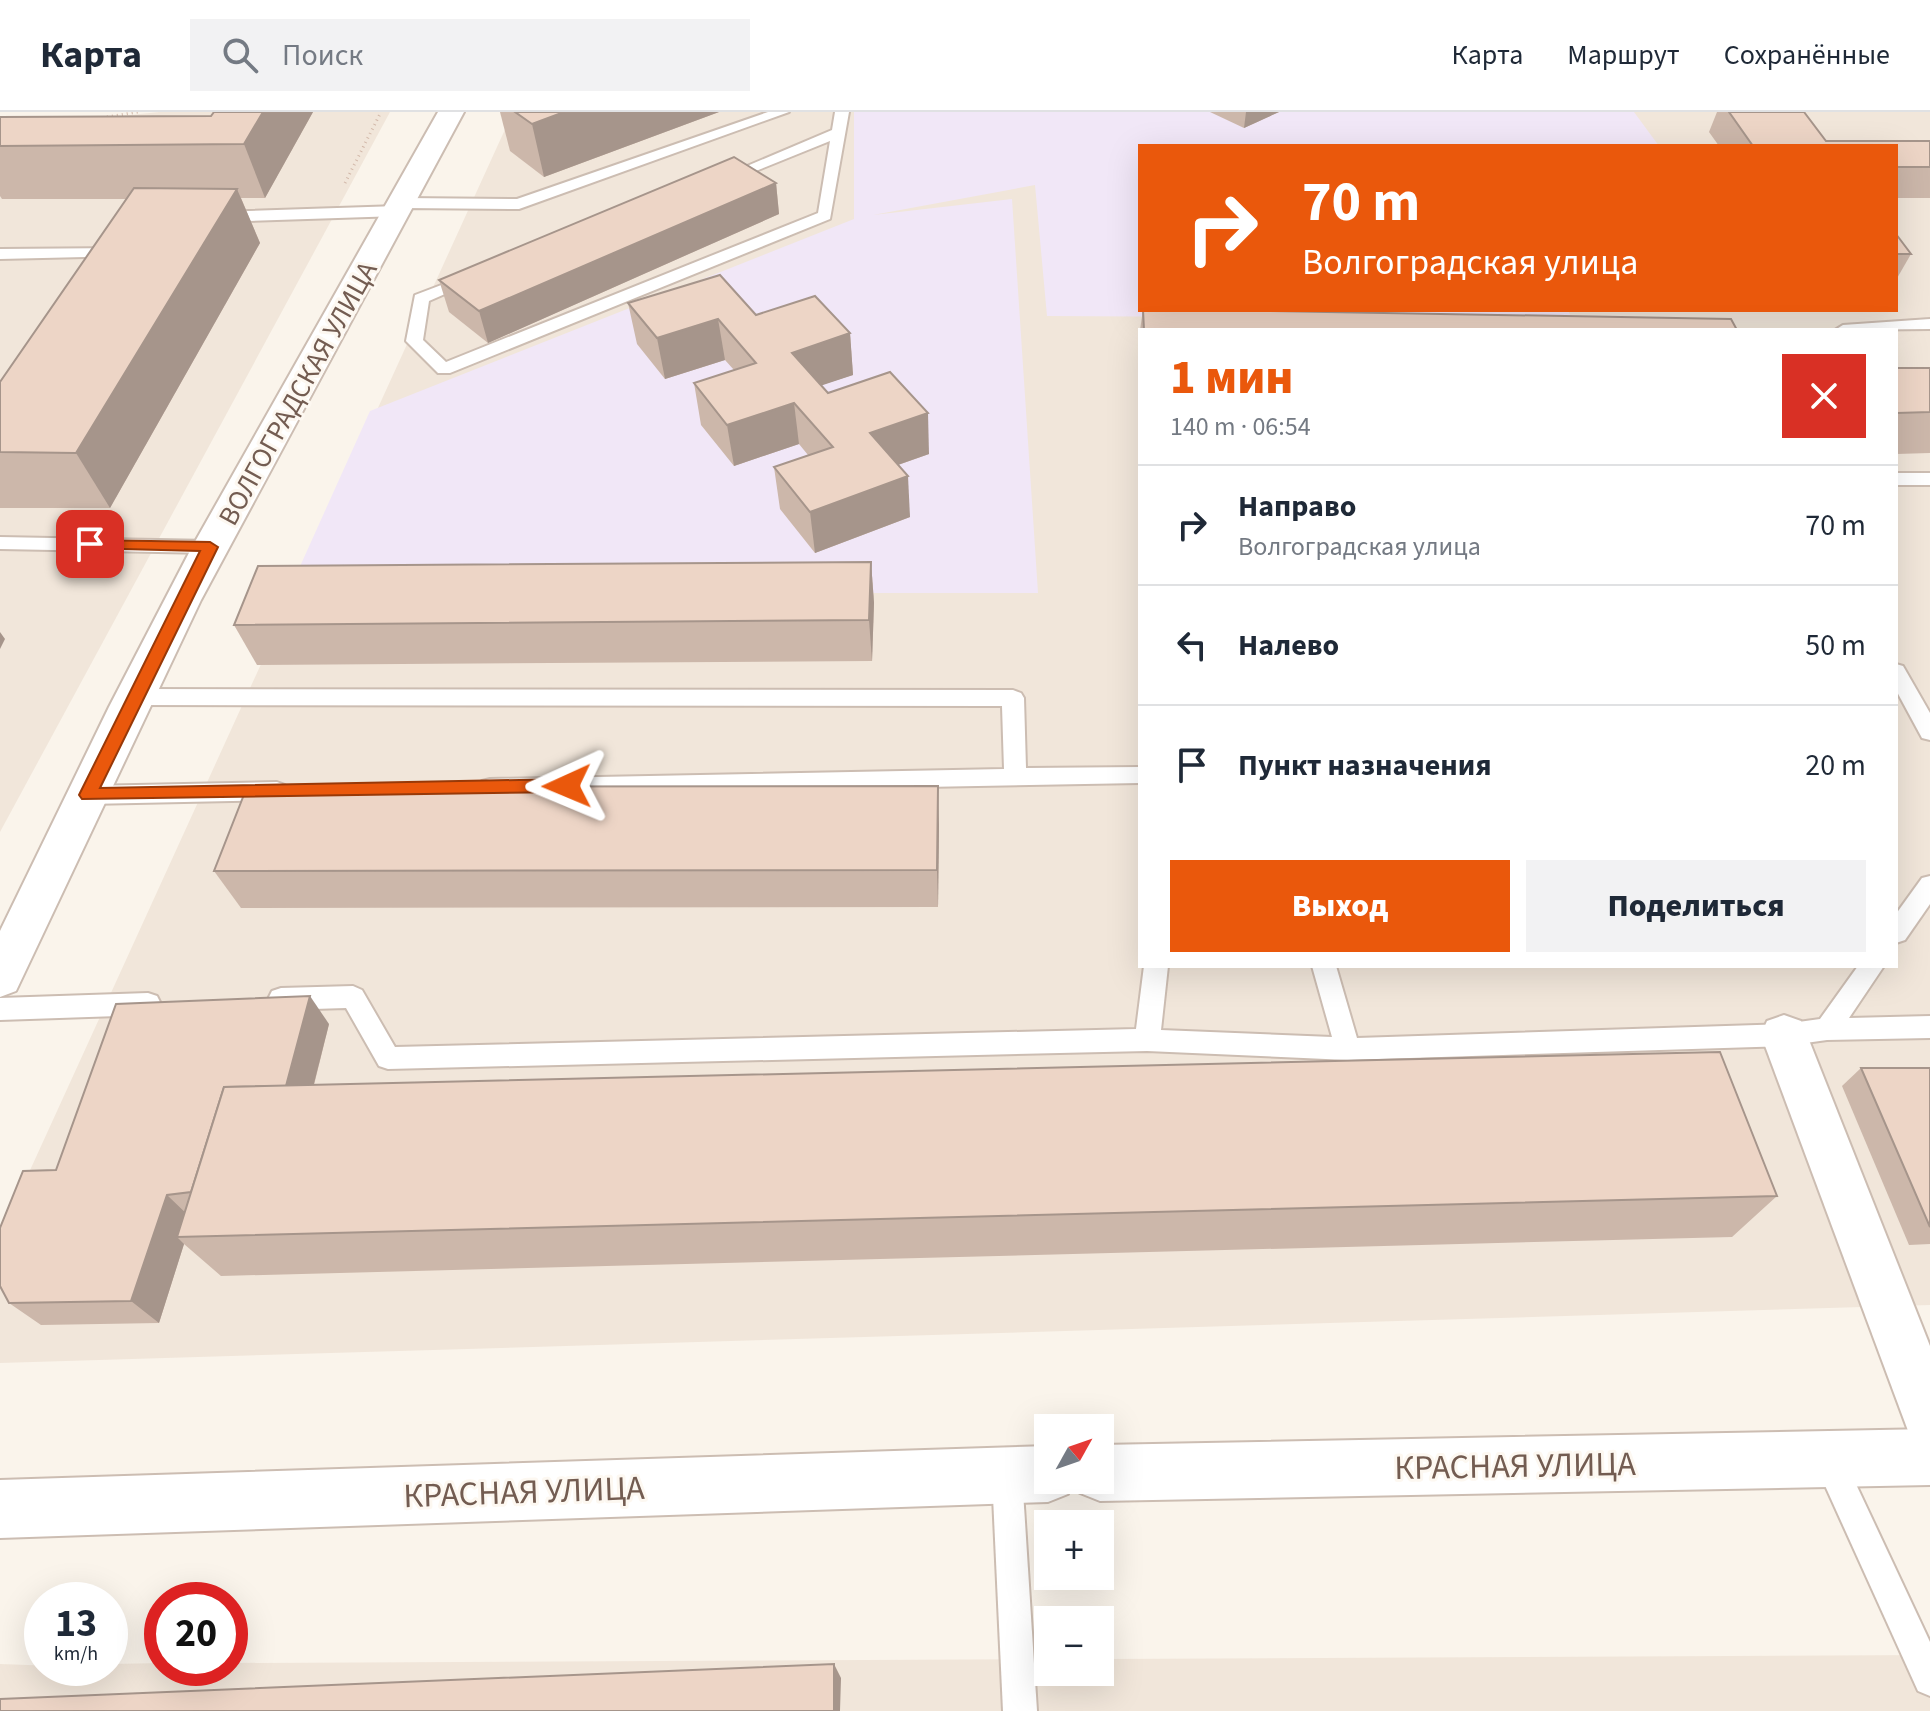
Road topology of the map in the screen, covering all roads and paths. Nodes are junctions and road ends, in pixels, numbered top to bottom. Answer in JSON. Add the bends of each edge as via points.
{"nodes":[{"id":1,"x":138,"y":112,"type":"edge"},
{"id":2,"x":381,"y":112,"type":"edge"},
{"id":3,"x":451,"y":112,"type":"edge"},
{"id":4,"x":782,"y":112,"type":"edge"},
{"id":5,"x":842,"y":112,"type":"edge"},
{"id":6,"x":107,"y":117,"type":"edge"},
{"id":7,"x":838,"y":133,"type":"junction"},
{"id":8,"x":709,"y":184,"type":"edge"},
{"id":9,"x":401,"y":207,"type":"junction"},
{"id":10,"x":331,"y":211,"type":"junction"},
{"id":11,"x":204,"y":218,"type":"edge"},
{"id":12,"x":0,"y":254,"type":"edge"},
{"id":13,"x":127,"y":266,"type":"edge"},
{"id":14,"x":493,"y":270,"type":"edge"},
{"id":15,"x":1930,"y":324,"type":"edge"},
{"id":16,"x":1872,"y":328,"type":"edge"},
{"id":17,"x":1898,"y":479,"type":"edge"},
{"id":18,"x":1930,"y":479,"type":"edge"},
{"id":19,"x":0,"y":543,"type":"edge"},
{"id":20,"x":210,"y":547,"type":"junction"},
{"id":21,"x":1898,"y":675,"type":"edge"},
{"id":22,"x":133,"y":697,"type":"junction"},
{"id":23,"x":1930,"y":732,"type":"edge"},
{"id":24,"x":1138,"y":775,"type":"edge"},
{"id":25,"x":1015,"y":777,"type":"junction"},
{"id":26,"x":471,"y":787,"type":"edge"},
{"id":27,"x":296,"y":791,"type":"edge"},
{"id":28,"x":88,"y":795,"type":"junction"},
{"id":29,"x":1930,"y":885,"type":"edge"},
{"id":30,"x":1898,"y":930,"type":"edge"},
{"id":31,"x":1156,"y":968,"type":"edge"},
{"id":32,"x":1325,"y":968,"type":"edge"},
{"id":33,"x":1870,"y":968,"type":"edge"},
{"id":34,"x":0,"y":978,"type":"edge"},
{"id":35,"x":261,"y":1000,"type":"edge"},
{"id":36,"x":169,"y":1003,"type":"edge"},
{"id":37,"x":0,"y":1009,"type":"edge"},
{"id":38,"x":1930,"y":1027,"type":"edge"},
{"id":39,"x":1806,"y":1032,"type":"junction"},
{"id":40,"x":1147,"y":1040,"type":"junction"},
{"id":41,"x":1348,"y":1049,"type":"junction"},
{"id":42,"x":1930,"y":1416,"type":"edge"},
{"id":43,"x":1930,"y":1457,"type":"edge"},
{"id":44,"x":1828,"y":1459,"type":"junction"},
{"id":45,"x":1114,"y":1473,"type":"edge"},
{"id":46,"x":1027,"y":1474,"type":"edge"},
{"id":47,"x":0,"y":1509,"type":"edge"},
{"id":48,"x":1930,"y":1679,"type":"edge"},
{"id":49,"x":1020,"y":1711,"type":"edge"}],
"edges":[{"from":1,"to":6,"type":"path"},
{"from":2,"to":10,"type":"path"},
{"from":3,"to":9,"type":"street","name":"ВОЛГОГРАДСКАЯ УЛИЦА"},
{"from":4,"to":9,"type":"lane","via":[[519,204]]},
{"from":5,"to":7,"type":"lane"},
{"from":7,"to":8,"type":"lane"},
{"from":7,"to":14,"type":"lane","via":[[825,216],[444,369],[414,341],[421,298]]},
{"from":9,"to":10,"type":"lane"},
{"from":9,"to":20,"type":"street","name":"ВОЛГОГРАДСКАЯ УЛИЦА"},
{"from":10,"to":11,"type":"lane"},
{"from":12,"to":13,"type":"lane","via":[[136,253]]},
{"from":15,"to":16,"type":"lane"},
{"from":17,"to":18,"type":"lane"},
{"from":19,"to":20,"type":"lane"},
{"from":20,"to":22,"type":"street","name":"ВОЛГОГРАДСКАЯ УЛИЦА"},
{"from":21,"to":23,"type":"lane"},
{"from":22,"to":25,"type":"lane","via":[[1013,698]]},
{"from":22,"to":28,"type":"street","name":"ВОЛГОГРАДСКАЯ УЛИЦА"},
{"from":24,"to":25,"type":"lane"},
{"from":25,"to":26,"type":"lane"},
{"from":27,"to":28,"type":"lane"},
{"from":28,"to":34,"type":"street","name":"ВОЛГОГРАДСКАЯ УЛИЦА"},
{"from":29,"to":30,"type":"lane"},
{"from":31,"to":40,"type":"lane"},
{"from":32,"to":41,"type":"lane"},
{"from":33,"to":39,"type":"lane"},
{"from":35,"to":40,"type":"lane","via":[[353,997],[388,1058]]},
{"from":36,"to":37,"type":"lane"},
{"from":38,"to":39,"type":"lane"},
{"from":39,"to":41,"type":"lane"},
{"from":39,"to":42,"type":"street"},
{"from":40,"to":41,"type":"lane"},
{"from":43,"to":44,"type":"street","name":"КРАСНАЯ УЛИЦА"},
{"from":44,"to":45,"type":"street","name":"КРАСНАЯ УЛИЦА"},
{"from":44,"to":48,"type":"lane"},
{"from":46,"to":47,"type":"street","name":"КРАСНАЯ УЛИЦА"},
{"from":46,"to":49,"type":"lane"}]}
